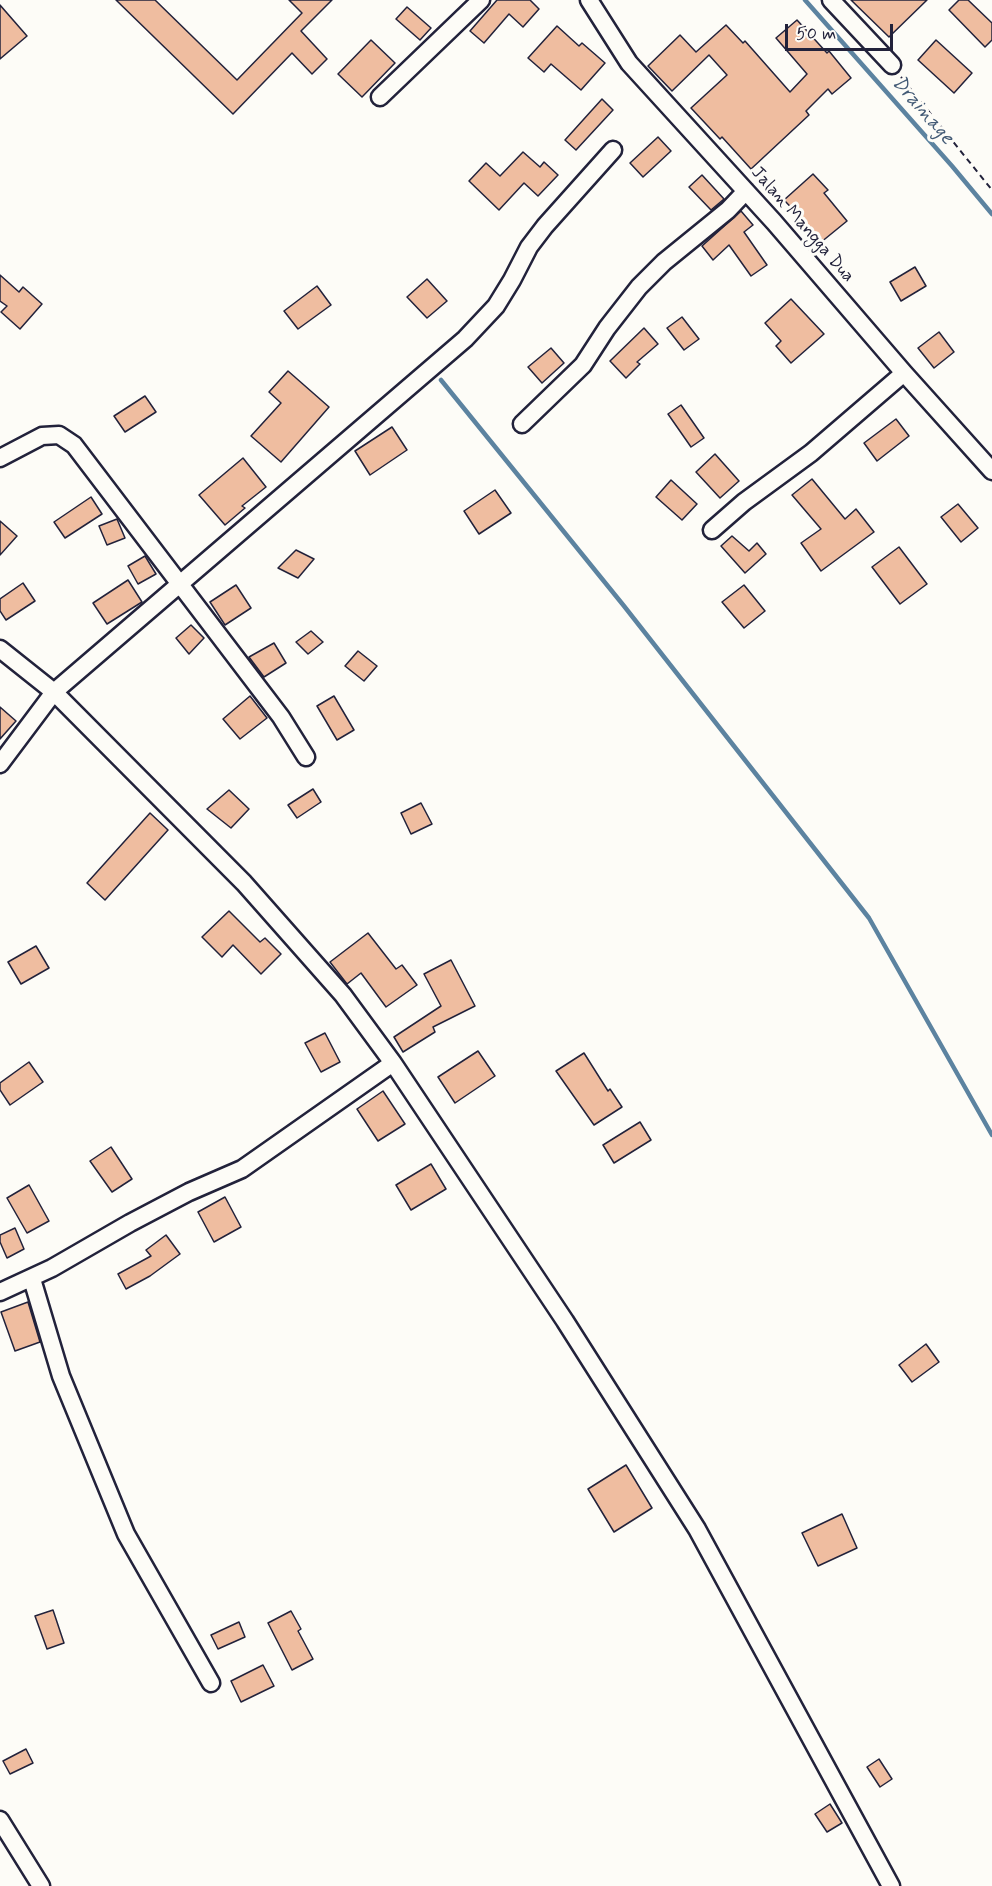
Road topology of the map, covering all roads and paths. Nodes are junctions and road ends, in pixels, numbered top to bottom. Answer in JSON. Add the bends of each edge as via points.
{"nodes":[{"id":1,"x":481,"y":0,"type":"edge"},
{"id":2,"x":589,"y":0,"type":"edge"},
{"id":3,"x":831,"y":0,"type":"edge"},
{"id":4,"x":892,"y":65,"type":"joint"},
{"id":5,"x":380,"y":97,"type":"dead end"},
{"id":6,"x":613,"y":150,"type":"dead end"},
{"id":7,"x":992,"y":190,"type":"edge"},
{"id":8,"x":746,"y":191,"type":"junction"},
{"id":9,"x":904,"y":373,"type":"junction"},
{"id":10,"x":522,"y":424,"type":"dead end"},
{"id":11,"x":0,"y":459,"type":"edge"},
{"id":12,"x":992,"y":471,"type":"edge"},
{"id":13,"x":711,"y":530,"type":"dead end"},
{"id":14,"x":180,"y":584,"type":"junction"},
{"id":15,"x":0,"y":649,"type":"edge"},
{"id":16,"x":54,"y":692,"type":"junction"},
{"id":17,"x":306,"y":757,"type":"dead end"},
{"id":18,"x":0,"y":764,"type":"edge"},
{"id":19,"x":393,"y":1063,"type":"junction"},
{"id":20,"x":32,"y":1279,"type":"junction"},
{"id":21,"x":0,"y":1292,"type":"edge"},
{"id":22,"x":211,"y":1683,"type":"dead end"},
{"id":23,"x":0,"y":1820,"type":"edge"},
{"id":24,"x":41,"y":1886,"type":"edge"},
{"id":25,"x":891,"y":1886,"type":"edge"}],
"edges":[{"from":1,"to":5,"type":"street"},
{"from":2,"to":8,"type":"street","name":"Jalan Mangga Dua","via":[[629,63]]},
{"from":3,"to":4,"type":"street"},
{"from":4,"to":7,"type":"path"},
{"from":6,"to":14,"type":"street","via":[[545,226],[496,306],[465,339]]},
{"from":8,"to":9,"type":"street","name":"Jalan Mangga Dua"},
{"from":8,"to":10,"type":"street","via":[[639,287],[584,365]]},
{"from":9,"to":12,"type":"street","name":"Jalan Mangga Dua"},
{"from":9,"to":13,"type":"street","via":[[811,453]]},
{"from":11,"to":14,"type":"street","via":[[42,435],[59,435],[74,445]]},
{"from":14,"to":16,"type":"street"},
{"from":14,"to":17,"type":"street","via":[[281,717]]},
{"from":15,"to":16,"type":"street"},
{"from":16,"to":18,"type":"street"},
{"from":16,"to":19,"type":"street","via":[[244,883],[343,995]]},
{"from":19,"to":20,"type":"street","via":[[242,1169],[189,1192]]},
{"from":19,"to":25,"type":"street","via":[[565,1321],[697,1529]]},
{"from":20,"to":21,"type":"street"},
{"from":20,"to":22,"type":"street","via":[[61,1376],[126,1534]]},
{"from":23,"to":24,"type":"street"}]}
